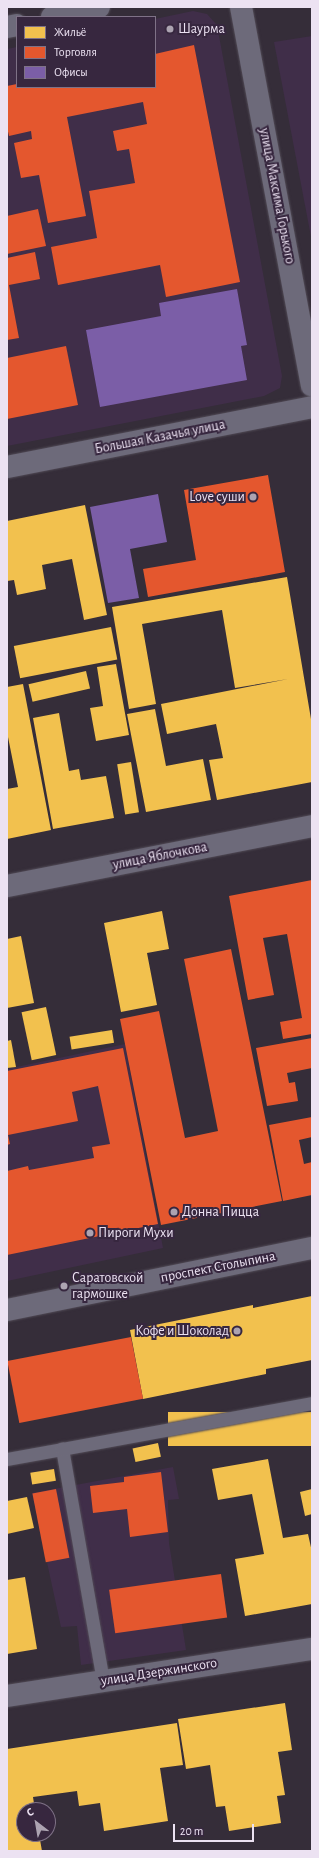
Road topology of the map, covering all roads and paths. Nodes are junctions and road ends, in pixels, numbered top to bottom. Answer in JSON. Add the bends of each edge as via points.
{"nodes":[{"id":1,"x":99,"y":7,"type":"edge"},
{"id":2,"x":241,"y":7,"type":"edge"},
{"id":3,"x":57,"y":16,"type":"edge"},
{"id":4,"x":312,"y":385,"type":"edge"},
{"id":5,"x":312,"y":407,"type":"edge"},
{"id":6,"x":7,"y":467,"type":"edge"},
{"id":7,"x":312,"y":826,"type":"edge"},
{"id":8,"x":7,"y":886,"type":"edge"},
{"id":9,"x":312,"y":1248,"type":"edge"},
{"id":10,"x":7,"y":1310,"type":"edge"},
{"id":11,"x":312,"y":1403,"type":"edge"},
{"id":12,"x":62,"y":1449,"type":"junction"},
{"id":13,"x":7,"y":1459,"type":"edge"},
{"id":14,"x":312,"y":1649,"type":"edge"},
{"id":15,"x":103,"y":1681,"type":"junction"},
{"id":16,"x":7,"y":1696,"type":"edge"}],
"edges":[{"from":1,"to":3,"type":"street"},
{"from":2,"to":4,"type":"street","name":"улица Максима Горького"},
{"from":5,"to":6,"type":"street","name":"Большая Казачья улица"},
{"from":7,"to":8,"type":"street","name":"улица Яблочкова"},
{"from":9,"to":10,"type":"street","name":"проспект Столыпина"},
{"from":11,"to":12,"type":"lane"},
{"from":12,"to":13,"type":"lane"},
{"from":12,"to":15,"type":"lane"},
{"from":14,"to":15,"type":"street","name":"улица Дзержинского"},
{"from":15,"to":16,"type":"street","name":"улица Дзержинского"}]}
